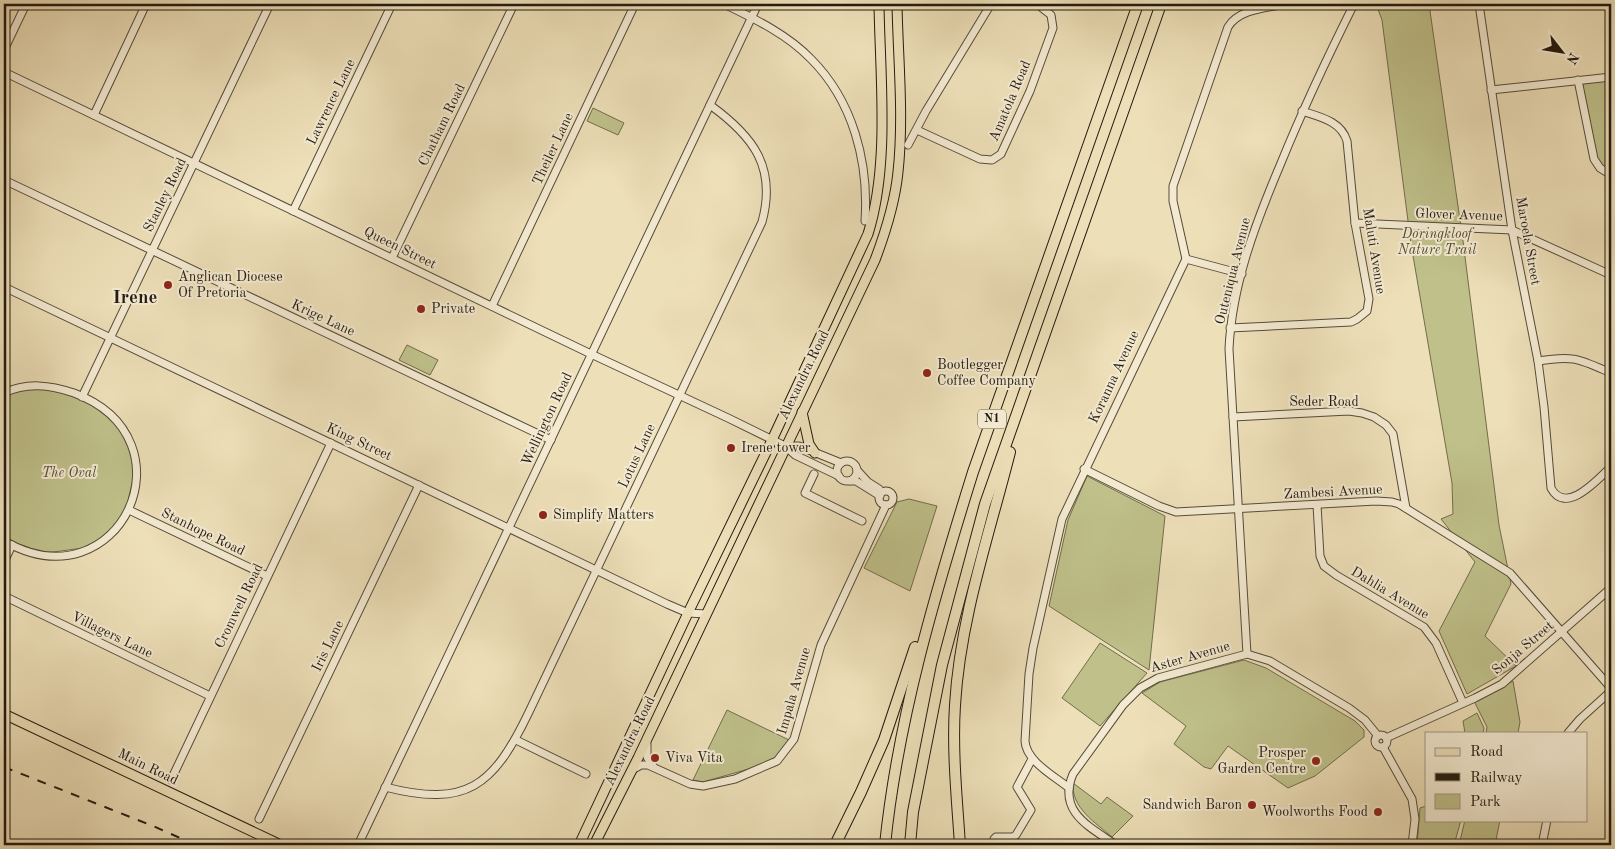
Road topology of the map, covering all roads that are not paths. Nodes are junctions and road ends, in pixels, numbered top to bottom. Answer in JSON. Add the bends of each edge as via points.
{"nodes":[{"id":1,"x":26,"y":4,"type":"edge"},
{"id":2,"x":146,"y":4,"type":"edge"},
{"id":3,"x":270,"y":4,"type":"edge"},
{"id":4,"x":392,"y":4,"type":"edge"},
{"id":5,"x":514,"y":4,"type":"edge"},
{"id":6,"x":635,"y":4,"type":"edge"},
{"id":7,"x":724,"y":4,"type":"edge"},
{"id":8,"x":758,"y":4,"type":"edge"},
{"id":9,"x":878,"y":4,"type":"edge"},
{"id":10,"x":897,"y":4,"type":"edge"},
{"id":11,"x":991,"y":4,"type":"edge"},
{"id":12,"x":1037,"y":4,"type":"edge"},
{"id":13,"x":1138,"y":4,"type":"edge"},
{"id":14,"x":1161,"y":4,"type":"edge"},
{"id":15,"x":1285,"y":4,"type":"edge"},
{"id":16,"x":1354,"y":4,"type":"edge"},
{"id":17,"x":1479,"y":4,"type":"edge"},
{"id":18,"x":752,"y":16,"type":"junction"},
{"id":19,"x":4,"y":50,"type":"edge"},
{"id":20,"x":4,"y":72,"type":"edge"},
{"id":21,"x":1611,"y":77,"type":"edge"},
{"id":22,"x":1578,"y":80,"type":"junction"},
{"id":23,"x":1491,"y":90,"type":"junction"},
{"id":24,"x":710,"y":105,"type":"junction"},
{"id":25,"x":1302,"y":111,"type":"junction"},
{"id":26,"x":94,"y":115,"type":"junction"},
{"id":27,"x":917,"y":130,"type":"junction"},
{"id":28,"x":908,"y":145,"type":"dead end"},
{"id":29,"x":194,"y":163,"type":"junction"},
{"id":30,"x":1611,"y":175,"type":"edge"},
{"id":31,"x":4,"y":180,"type":"edge"},
{"id":32,"x":293,"y":211,"type":"junction"},
{"id":33,"x":865,"y":220,"type":"dead end"},
{"id":34,"x":1355,"y":223,"type":"junction"},
{"id":35,"x":1512,"y":230,"type":"junction"},
{"id":36,"x":152,"y":250,"type":"junction"},
{"id":37,"x":392,"y":258,"type":"junction"},
{"id":38,"x":1186,"y":259,"type":"junction"},
{"id":39,"x":1242,"y":274,"type":"junction"},
{"id":40,"x":1611,"y":275,"type":"edge"},
{"id":41,"x":4,"y":287,"type":"edge"},
{"id":42,"x":492,"y":306,"type":"junction"},
{"id":43,"x":1230,"y":328,"type":"junction"},
{"id":44,"x":111,"y":338,"type":"junction"},
{"id":45,"x":591,"y":354,"type":"junction"},
{"id":46,"x":1538,"y":362,"type":"junction"},
{"id":47,"x":1611,"y":373,"type":"edge"},
{"id":48,"x":1028,"y":383,"type":"junction"},
{"id":49,"x":4,"y":393,"type":"edge"},
{"id":50,"x":680,"y":395,"type":"junction"},
{"id":51,"x":82,"y":397,"type":"junction"},
{"id":52,"x":802,"y":412,"type":"junction"},
{"id":53,"x":1233,"y":417,"type":"junction"},
{"id":54,"x":551,"y":440,"type":"junction"},
{"id":55,"x":772,"y":440,"type":"junction"},
{"id":56,"x":331,"y":443,"type":"junction"},
{"id":57,"x":786,"y":446,"type":"junction"},
{"id":58,"x":815,"y":453,"type":"junction"},
{"id":59,"x":841,"y":464,"type":"junction"},
{"id":60,"x":1611,"y":467,"type":"edge"},
{"id":61,"x":1084,"y":469,"type":"junction"},
{"id":62,"x":857,"y":470,"type":"junction"},
{"id":63,"x":814,"y":474,"type":"dead end"},
{"id":64,"x":839,"y":476,"type":"junction"},
{"id":65,"x":849,"y":481,"type":"junction"},
{"id":66,"x":419,"y":485,"type":"junction"},
{"id":67,"x":882,"y":494,"type":"junction"},
{"id":68,"x":886,"y":504,"type":"junction"},
{"id":69,"x":1317,"y":505,"type":"junction"},
{"id":70,"x":1406,"y":508,"type":"junction"},
{"id":71,"x":1238,"y":509,"type":"junction"},
{"id":72,"x":129,"y":510,"type":"junction"},
{"id":73,"x":862,"y":522,"type":"dead end"},
{"id":74,"x":508,"y":529,"type":"junction"},
{"id":75,"x":954,"y":532,"type":"junction"},
{"id":76,"x":4,"y":541,"type":"edge"},
{"id":77,"x":12,"y":545,"type":"junction"},
{"id":78,"x":4,"y":562,"type":"edge"},
{"id":79,"x":597,"y":570,"type":"junction"},
{"id":80,"x":267,"y":576,"type":"junction"},
{"id":81,"x":1611,"y":588,"type":"edge"},
{"id":82,"x":4,"y":596,"type":"edge"},
{"id":83,"x":688,"y":613,"type":"junction"},
{"id":84,"x":706,"y":614,"type":"junction"},
{"id":85,"x":1562,"y":631,"type":"junction"},
{"id":86,"x":1247,"y":654,"type":"junction"},
{"id":87,"x":1611,"y":690,"type":"edge"},
{"id":88,"x":210,"y":696,"type":"junction"},
{"id":89,"x":1463,"y":703,"type":"junction"},
{"id":90,"x":4,"y":714,"type":"edge"},
{"id":91,"x":1569,"y":732,"type":"edge"},
{"id":92,"x":1378,"y":736,"type":"junction"},
{"id":93,"x":1386,"y":738,"type":"junction"},
{"id":94,"x":647,"y":739,"type":"junction"},
{"id":95,"x":516,"y":740,"type":"junction"},
{"id":96,"x":1383,"y":746,"type":"junction"},
{"id":97,"x":1032,"y":759,"type":"junction"},
{"id":98,"x":654,"y":766,"type":"junction"},
{"id":99,"x":632,"y":770,"type":"junction"},
{"id":100,"x":586,"y":774,"type":"dead end"},
{"id":101,"x":171,"y":780,"type":"dead end"},
{"id":102,"x":385,"y":787,"type":"junction"},
{"id":103,"x":1069,"y":788,"type":"junction"},
{"id":104,"x":259,"y":818,"type":"dead end"},
{"id":105,"x":606,"y":821,"type":"junction"},
{"id":106,"x":1547,"y":822,"type":"edge"},
{"id":107,"x":281,"y":845,"type":"edge"},
{"id":108,"x":358,"y":845,"type":"edge"},
{"id":109,"x":579,"y":845,"type":"edge"},
{"id":110,"x":594,"y":845,"type":"edge"},
{"id":111,"x":835,"y":845,"type":"edge"},
{"id":112,"x":885,"y":845,"type":"edge"},
{"id":113,"x":910,"y":845,"type":"edge"},
{"id":114,"x":960,"y":845,"type":"edge"},
{"id":115,"x":994,"y":845,"type":"edge"},
{"id":116,"x":1116,"y":845,"type":"edge"},
{"id":117,"x":1412,"y":845,"type":"edge"},
{"id":118,"x":1542,"y":845,"type":"edge"}],
"edges":[{"from":1,"to":19,"type":"street"},
{"from":2,"to":26,"type":"street"},
{"from":3,"to":29,"type":"street","name":"Stanley Road"},
{"from":4,"to":32,"type":"street","name":"Lawrence Lane"},
{"from":5,"to":37,"type":"street","name":"Chatham Road"},
{"from":6,"to":42,"type":"street","name":"Theiler Lane"},
{"from":7,"to":18,"type":"street"},
{"from":8,"to":18,"type":"street","name":"Wellington Road"},
{"from":9,"to":55,"type":"main road","name":"Alexandra Road","via":[[881,137],[873,220],[860,256]]},
{"from":10,"to":52,"type":"main road","name":"Alexandra Road","via":[[900,133],[891,213],[875,260]]},
{"from":11,"to":27,"type":"street"},
{"from":12,"to":27,"type":"street","name":"Amatola Road","via":[[1051,15],[1053,28],[1030,91],[1001,154],[992,160],[980,159]]},
{"from":13,"to":75,"type":"highway","number":"N1"},
{"from":14,"to":48,"type":"highway","number":"N1"},
{"from":15,"to":38,"type":"street","via":[[1242,15],[1228,27],[1173,186],[1173,201]]},
{"from":16,"to":25,"type":"street","name":"Outeniqua Avenue"},
{"from":17,"to":23,"type":"street","name":"Maroela Street"},
{"from":18,"to":24,"type":"street","name":"Wellington Road"},
{"from":18,"to":33,"type":"street","via":[[811,58],[841,100],[862,160]]},
{"from":20,"to":26,"type":"street","name":"Queen Street"},
{"from":21,"to":22,"type":"street"},
{"from":22,"to":23,"type":"street"},
{"from":22,"to":30,"type":"street","via":[[1594,159]]},
{"from":23,"to":35,"type":"street","name":"Maroela Street"},
{"from":24,"to":45,"type":"street","name":"Wellington Road"},
{"from":24,"to":50,"type":"street","name":"Lotus Lane","via":[[738,126],[754,147],[764,173],[766,204],[762,222]]},
{"from":25,"to":34,"type":"street","name":"Maluti Avenue","via":[[1335,123],[1345,133]]},
{"from":25,"to":39,"type":"street","name":"Outeniqua Avenue","via":[[1262,207]]},
{"from":26,"to":29,"type":"street","name":"Queen Street"},
{"from":27,"to":28,"type":"street"},
{"from":29,"to":32,"type":"street","name":"Queen Street"},
{"from":29,"to":36,"type":"street","name":"Stanley Road"},
{"from":31,"to":36,"type":"street","name":"Krige Lane"},
{"from":32,"to":37,"type":"street","name":"Queen Street"},
{"from":34,"to":35,"type":"street","name":"Glover Avenue"},
{"from":34,"to":43,"type":"street","name":"Maluti Avenue","via":[[1369,299],[1367,311],[1362,316],[1340,323]]},
{"from":35,"to":40,"type":"street","name":"Glover Avenue"},
{"from":35,"to":46,"type":"street","name":"Maroela Street"},
{"from":36,"to":44,"type":"street","name":"Stanley Road"},
{"from":36,"to":54,"type":"street","name":"Krige Lane"},
{"from":37,"to":42,"type":"street","name":"Queen Street"},
{"from":38,"to":39,"type":"street"},
{"from":38,"to":61,"type":"street","name":"Koranna Avenue"},
{"from":39,"to":43,"type":"street","name":"Outeniqua Avenue"},
{"from":41,"to":44,"type":"street","name":"King Street"},
{"from":42,"to":45,"type":"street","name":"Queen Street"},
{"from":43,"to":53,"type":"street","name":"Outeniqua Avenue"},
{"from":44,"to":51,"type":"street","name":"Stanley Road"},
{"from":44,"to":56,"type":"street","name":"King Street"},
{"from":45,"to":50,"type":"street","name":"Queen Street"},
{"from":45,"to":54,"type":"street","name":"Wellington Road"},
{"from":46,"to":47,"type":"street","via":[[1573,358]]},
{"from":46,"to":60,"type":"street","name":"Maroela Street","via":[[1553,491],[1558,496],[1575,497]]},
{"from":48,"to":113,"type":"highway","number":"N1","via":[[985,504],[942,665],[913,812]]},
{"from":48,"to":114,"type":"highway","via":[[960,658],[955,706]]},
{"from":49,"to":51,"type":"street","via":[[25,386],[46,386]]},
{"from":50,"to":55,"type":"street","name":"Queen Street"},
{"from":50,"to":79,"type":"street","name":"Lotus Lane"},
{"from":51,"to":72,"type":"street","via":[[114,418],[132,446],[136,477]]},
{"from":52,"to":57,"type":"main road","name":"Alexandra Road"},
{"from":52,"to":58,"type":"main road","via":[[809,444]]},
{"from":53,"to":70,"type":"street","name":"Seder Road","via":[[1349,411],[1374,417],[1386,425],[1395,438]]},
{"from":53,"to":71,"type":"street","name":"Outeniqua Avenue"},
{"from":54,"to":74,"type":"street","name":"Wellington Road"},
{"from":55,"to":57,"type":"street","name":"Queen Street"},
{"from":55,"to":83,"type":"main road","name":"Alexandra Road"},
{"from":56,"to":66,"type":"street","name":"King Street"},
{"from":56,"to":80,"type":"street","name":"Cromwell Road"},
{"from":57,"to":58,"type":"street","via":[[799,446]]},
{"from":57,"to":64,"type":"street","via":[[795,456]]},
{"from":57,"to":84,"type":"main road","name":"Alexandra Road"},
{"from":58,"to":59,"type":"street"},
{"from":59,"to":62,"type":"street","via":[[851,462]]},
{"from":59,"to":64,"type":"street"},
{"from":61,"to":71,"type":"street","name":"Zambesi Avenue","via":[[1168,510]]},
{"from":61,"to":97,"type":"street","name":"Koranna Avenue","via":[[1062,519],[1033,648],[1025,741]]},
{"from":62,"to":65,"type":"street","via":[[856,476]]},
{"from":62,"to":67,"type":"street"},
{"from":63,"to":73,"type":"street","via":[[806,492]]},
{"from":64,"to":65,"type":"street"},
{"from":65,"to":67,"type":"street","via":[[856,481]]},
{"from":66,"to":74,"type":"street","name":"King Street"},
{"from":66,"to":104,"type":"street","name":"Iris Lane"},
{"from":67,"to":68,"type":"street","via":[[882,503]]},
{"from":67,"to":68,"type":"street","via":[[890,492],[893,497]]},
{"from":68,"to":98,"type":"street","name":"Impala Avenue","via":[[821,645],[794,739],[787,751],[772,765],[735,780],[707,786],[690,784]]},
{"from":69,"to":70,"type":"street","name":"Zambesi Avenue","via":[[1376,501],[1392,502]]},
{"from":69,"to":71,"type":"street","name":"Zambesi Avenue"},
{"from":69,"to":89,"type":"street","name":"Dahlia Avenue","via":[[1319,550],[1324,566],[1424,627],[1436,643]]},
{"from":70,"to":85,"type":"street","name":"Zambesi Avenue","via":[[1510,573]]},
{"from":71,"to":86,"type":"street","name":"Outeniqua Avenue"},
{"from":72,"to":77,"type":"street","via":[[112,533],[81,552],[50,556]]},
{"from":72,"to":80,"type":"street","name":"Stanhope Road"},
{"from":74,"to":79,"type":"street","name":"King Street"},
{"from":74,"to":102,"type":"street","name":"Wellington Road"},
{"from":75,"to":111,"type":"highway","via":[[939,566],[884,740]]},
{"from":75,"to":112,"type":"highway","number":"N1","via":[[916,666],[888,811]]},
{"from":76,"to":77,"type":"street"},
{"from":77,"to":78,"type":"street"},
{"from":79,"to":83,"type":"street","name":"King Street"},
{"from":79,"to":95,"type":"street","name":"Lotus Lane"},
{"from":80,"to":88,"type":"street","name":"Cromwell Road"},
{"from":81,"to":85,"type":"street","name":"Sonja Street"},
{"from":82,"to":88,"type":"street","name":"Villagers Lane"},
{"from":83,"to":84,"type":"street","name":"King Street"},
{"from":83,"to":109,"type":"main road","name":"Alexandra Road"},
{"from":84,"to":94,"type":"main road","name":"Alexandra Road"},
{"from":85,"to":87,"type":"street","name":"Zambesi Avenue"},
{"from":85,"to":89,"type":"street","name":"Sonja Street","via":[[1506,680]]},
{"from":86,"to":92,"type":"street","name":"Aster Avenue","via":[[1270,662],[1349,708]]},
{"from":86,"to":103,"type":"street","name":"Aster Avenue","via":[[1158,678],[1140,688],[1123,705],[1078,766]]},
{"from":87,"to":91,"type":"street"},
{"from":88,"to":101,"type":"street","name":"Cromwell Road"},
{"from":89,"to":93,"type":"street","name":"Sonja Street"},
{"from":90,"to":107,"type":"main road","name":"Main Road"},
{"from":92,"to":93,"type":"street"},
{"from":92,"to":96,"type":"street","via":[[1375,743],[1378,747]]},
{"from":93,"to":96,"type":"street"},
{"from":94,"to":98,"type":"street","via":[[647,757]]},
{"from":94,"to":99,"type":"main road","name":"Alexandra Road"},
{"from":95,"to":100,"type":"street"},
{"from":95,"to":102,"type":"street","name":"Lotus Lane","via":[[487,778],[460,791],[420,794]]},
{"from":96,"to":117,"type":"street","via":[[1412,799],[1415,819]]},
{"from":97,"to":103,"type":"street"},
{"from":97,"to":115,"type":"street","via":[[1017,787],[1030,805],[1030,811],[1016,835],[996,837]]},
{"from":98,"to":99,"type":"street","via":[[641,765]]},
{"from":99,"to":105,"type":"main road","name":"Alexandra Road"},
{"from":102,"to":108,"type":"street","name":"Wellington Road"},
{"from":103,"to":116,"type":"street","via":[[1070,802],[1079,818]]},
{"from":105,"to":109,"type":"main road","via":[[588,844]]},
{"from":105,"to":110,"type":"main road","name":"Alexandra Road"},
{"from":106,"to":118,"type":"street"}]}
